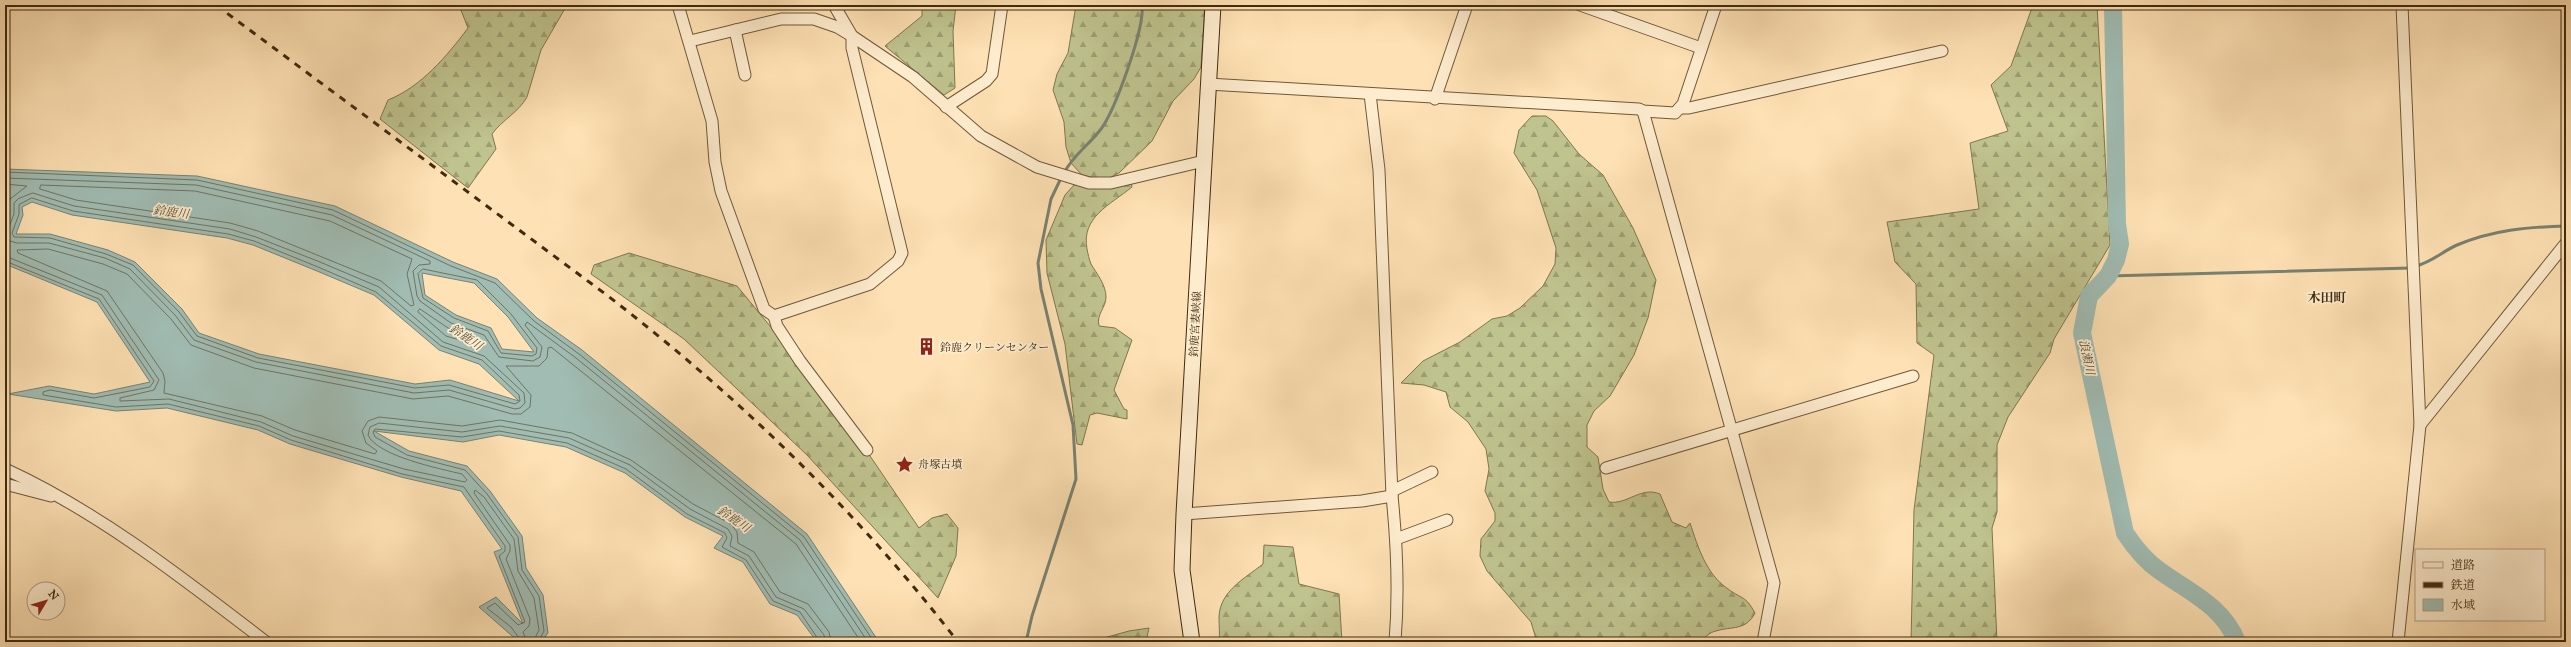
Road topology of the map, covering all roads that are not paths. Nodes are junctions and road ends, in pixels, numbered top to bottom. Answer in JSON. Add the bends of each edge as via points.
{"nodes":[{"id":1,"x":678,"y":5,"type":"edge"},
{"id":2,"x":834,"y":5,"type":"edge"},
{"id":3,"x":1002,"y":5,"type":"edge"},
{"id":4,"x":1213,"y":5,"type":"edge"},
{"id":5,"x":1467,"y":5,"type":"edge"},
{"id":6,"x":1580,"y":5,"type":"edge"},
{"id":7,"x":1716,"y":5,"type":"edge"},
{"id":8,"x":2402,"y":5,"type":"edge"},
{"id":9,"x":735,"y":30,"type":"junction"},
{"id":10,"x":852,"y":36,"type":"junction"},
{"id":11,"x":690,"y":41,"type":"junction"},
{"id":12,"x":1701,"y":48,"type":"junction"},
{"id":13,"x":1942,"y":51,"type":"dead end"},
{"id":14,"x":745,"y":75,"type":"dead end"},
{"id":15,"x":1208,"y":84,"type":"junction"},
{"id":16,"x":1370,"y":94,"type":"junction"},
{"id":17,"x":1435,"y":99,"type":"junction"},
{"id":18,"x":946,"y":107,"type":"junction"},
{"id":19,"x":1680,"y":108,"type":"junction"},
{"id":20,"x":1643,"y":111,"type":"junction"},
{"id":21,"x":1204,"y":161,"type":"junction"},
{"id":22,"x":2566,"y":243,"type":"edge"},
{"id":23,"x":774,"y":316,"type":"junction"},
{"id":24,"x":1913,"y":376,"type":"dead end"},
{"id":25,"x":2420,"y":425,"type":"junction"},
{"id":26,"x":1730,"y":430,"type":"junction"},
{"id":27,"x":867,"y":450,"type":"dead end"},
{"id":28,"x":1606,"y":468,"type":"dead end"},
{"id":29,"x":5,"y":469,"type":"edge"},
{"id":30,"x":1432,"y":472,"type":"dead end"},
{"id":31,"x":5,"y":484,"type":"edge"},
{"id":32,"x":55,"y":494,"type":"junction"},
{"id":33,"x":1392,"y":494,"type":"junction"},
{"id":34,"x":1184,"y":514,"type":"junction"},
{"id":35,"x":1447,"y":520,"type":"dead end"},
{"id":36,"x":1396,"y":539,"type":"junction"},
{"id":37,"x":266,"y":642,"type":"edge"},
{"id":38,"x":1192,"y":642,"type":"edge"},
{"id":39,"x":1395,"y":642,"type":"edge"},
{"id":40,"x":1763,"y":642,"type":"edge"},
{"id":41,"x":2398,"y":642,"type":"edge"}],
"edges":[{"from":1,"to":11,"type":"street"},
{"from":2,"to":10,"type":"street"},
{"from":3,"to":18,"type":"street","via":[[992,74],[986,81]]},
{"from":4,"to":15,"type":"main road","name":"鈴鹿宮妻峡線"},
{"from":5,"to":17,"type":"street"},
{"from":6,"to":12,"type":"street"},
{"from":7,"to":12,"type":"street"},
{"from":8,"to":25,"type":"street"},
{"from":9,"to":10,"type":"street","via":[[781,19],[797,18],[824,22]]},
{"from":9,"to":11,"type":"street"},
{"from":9,"to":14,"type":"street"},
{"from":10,"to":18,"type":"street","via":[[913,77]]},
{"from":10,"to":23,"type":"street","via":[[852,48],[902,253],[898,261],[870,284]]},
{"from":11,"to":23,"type":"street","via":[[712,121],[715,162],[721,191],[764,309]]},
{"from":12,"to":19,"type":"street"},
{"from":13,"to":19,"type":"street"},
{"from":15,"to":16,"type":"street"},
{"from":15,"to":21,"type":"main road","name":"鈴鹿宮妻峡線"},
{"from":16,"to":17,"type":"street"},
{"from":16,"to":33,"type":"street","via":[[1379,170]]},
{"from":17,"to":20,"type":"street","via":[[1631,108]]},
{"from":18,"to":21,"type":"street","via":[[981,136],[1036,167],[1089,183],[1111,183]]},
{"from":19,"to":20,"type":"street","via":[[1675,113]]},
{"from":20,"to":26,"type":"street"},
{"from":21,"to":34,"type":"main road","name":"鈴鹿宮妻峡線"},
{"from":22,"to":25,"type":"street"},
{"from":23,"to":27,"type":"street","via":[[777,326],[800,361]]},
{"from":24,"to":26,"type":"street"},
{"from":25,"to":41,"type":"street"},
{"from":26,"to":28,"type":"street"},
{"from":26,"to":40,"type":"street","via":[[1774,583]]},
{"from":29,"to":32,"type":"street"},
{"from":30,"to":33,"type":"street"},
{"from":31,"to":32,"type":"street","via":[[48,497]]},
{"from":32,"to":37,"type":"street","via":[[211,599]]},
{"from":33,"to":34,"type":"street","via":[[1362,501]]},
{"from":33,"to":36,"type":"street"},
{"from":34,"to":38,"type":"main road","name":"鈴鹿宮妻峡線","via":[[1182,570]]},
{"from":35,"to":36,"type":"street"},
{"from":36,"to":39,"type":"street","via":[[1398,603]]}]}
